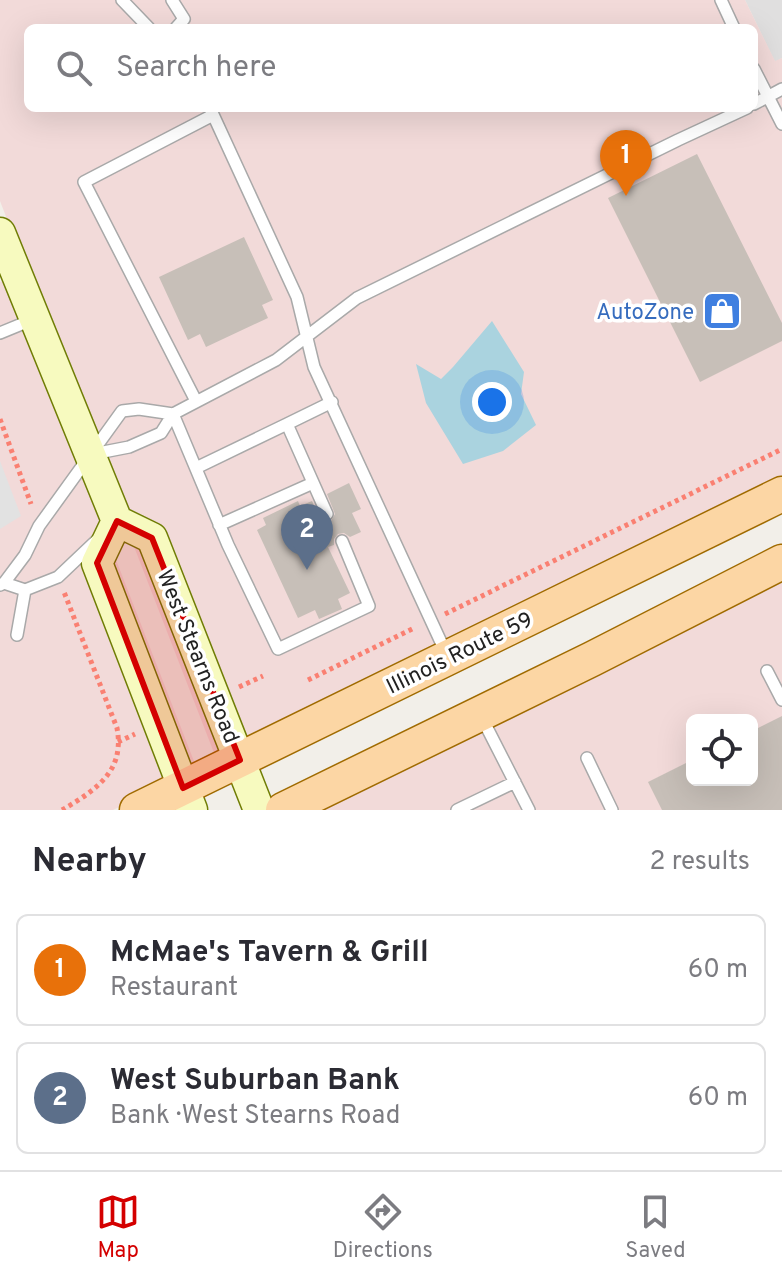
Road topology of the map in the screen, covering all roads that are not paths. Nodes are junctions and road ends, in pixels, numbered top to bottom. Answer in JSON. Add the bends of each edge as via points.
{"nodes":[{"id":1,"x":122,"y":0,"type":"edge"},
{"id":2,"x":172,"y":0,"type":"edge"},
{"id":3,"x":721,"y":0,"type":"edge"},
{"id":4,"x":145,"y":24,"type":"edge"},
{"id":5,"x":180,"y":24,"type":"edge"},
{"id":6,"x":732,"y":24,"type":"edge"},
{"id":7,"x":758,"y":78,"type":"edge"},
{"id":8,"x":782,"y":89,"type":"edge"},
{"id":9,"x":767,"y":97,"type":"junction"},
{"id":10,"x":758,"y":102,"type":"edge"},
{"id":11,"x":211,"y":112,"type":"edge"},
{"id":12,"x":738,"y":112,"type":"edge"},
{"id":13,"x":782,"y":124,"type":"edge"},
{"id":14,"x":0,"y":233,"type":"edge"},
{"id":15,"x":34,"y":319,"type":"junction"},
{"id":16,"x":0,"y":333,"type":"edge"},
{"id":17,"x":306,"y":338,"type":"junction"},
{"id":18,"x":196,"y":401,"type":"junction"},
{"id":19,"x":332,"y":402,"type":"junction"},
{"id":20,"x":173,"y":414,"type":"junction"},
{"id":21,"x":287,"y":424,"type":"junction"},
{"id":22,"x":89,"y":455,"type":"junction"},
{"id":23,"x":196,"y":468,"type":"junction"},
{"id":24,"x":313,"y":483,"type":"junction"},
{"id":25,"x":782,"y":494,"type":"edge"},
{"id":26,"x":327,"y":514,"type":"dead end"},
{"id":27,"x":117,"y":521,"type":"junction"},
{"id":28,"x":219,"y":525,"type":"junction"},
{"id":29,"x":342,"y":541,"type":"dead end"},
{"id":30,"x":782,"y":562,"type":"edge"},
{"id":31,"x":1,"y":580,"type":"edge"},
{"id":32,"x":25,"y":590,"type":"junction"},
{"id":33,"x":17,"y":635,"type":"dead end"},
{"id":34,"x":448,"y":657,"type":"junction"},
{"id":35,"x":767,"y":671,"type":"dead end"},
{"id":36,"x":782,"y":700,"type":"edge"},
{"id":37,"x":480,"y":713,"type":"junction"},
{"id":38,"x":587,"y":758,"type":"dead end"},
{"id":39,"x":240,"y":760,"type":"junction"},
{"id":40,"x":515,"y":782,"type":"junction"},
{"id":41,"x":187,"y":799,"type":"edge"},
{"id":42,"x":137,"y":810,"type":"edge"},
{"id":43,"x":259,"y":810,"type":"edge"},
{"id":44,"x":283,"y":810,"type":"edge"},
{"id":45,"x":457,"y":810,"type":"edge"},
{"id":46,"x":529,"y":810,"type":"edge"},
{"id":47,"x":612,"y":810,"type":"edge"}],
"edges":[{"from":1,"to":4,"type":"lane"},
{"from":2,"to":5,"type":"lane","via":[[184,19]]},
{"from":3,"to":6,"type":"lane"},
{"from":7,"to":9,"type":"lane"},
{"from":8,"to":9,"type":"lane"},
{"from":9,"to":10,"type":"lane"},
{"from":9,"to":13,"type":"lane"},
{"from":11,"to":17,"type":"lane","via":[[297,297]]},
{"from":11,"to":18,"type":"lane","via":[[84,182]]},
{"from":12,"to":17,"type":"lane","via":[[357,298]]},
{"from":14,"to":15,"type":"main road"},
{"from":15,"to":16,"type":"lane"},
{"from":15,"to":22,"type":"main road"},
{"from":17,"to":18,"type":"lane","via":[[276,360]]},
{"from":17,"to":19,"type":"lane"},
{"from":18,"to":20,"type":"lane"},
{"from":19,"to":21,"type":"lane"},
{"from":19,"to":34,"type":"lane"},
{"from":20,"to":22,"type":"lane","via":[[157,435]]},
{"from":20,"to":22,"type":"lane","via":[[122,411]]},
{"from":20,"to":23,"type":"lane"},
{"from":21,"to":23,"type":"lane"},
{"from":21,"to":24,"type":"lane"},
{"from":22,"to":27,"type":"main road"},
{"from":22,"to":31,"type":"lane","via":[[25,555]]},
{"from":23,"to":28,"type":"lane"},
{"from":24,"to":26,"type":"lane"},
{"from":24,"to":28,"type":"lane"},
{"from":25,"to":34,"type":"main road","name":"Illinois Route 59"},
{"from":27,"to":32,"type":"lane","via":[[58,577]]},
{"from":27,"to":39,"type":"main road","name":"West Stearns Road","via":[[152,538]]},
{"from":27,"to":41,"type":"main road","via":[[97,563]]},
{"from":28,"to":29,"type":"lane","via":[[278,649],[369,606]]},
{"from":30,"to":37,"type":"main road"},
{"from":31,"to":32,"type":"lane"},
{"from":32,"to":33,"type":"lane"},
{"from":34,"to":39,"type":"main road","name":"Illinois Route 59"},
{"from":35,"to":36,"type":"lane"},
{"from":37,"to":40,"type":"lane"},
{"from":37,"to":44,"type":"main road"},
{"from":38,"to":47,"type":"lane"},
{"from":39,"to":41,"type":"main road","name":"Illinois Route 59"},
{"from":39,"to":43,"type":"main road","name":"West Stearns Road"},
{"from":40,"to":45,"type":"lane"},
{"from":40,"to":46,"type":"lane"},
{"from":41,"to":42,"type":"main road","name":"Illinois Route 59"}]}
